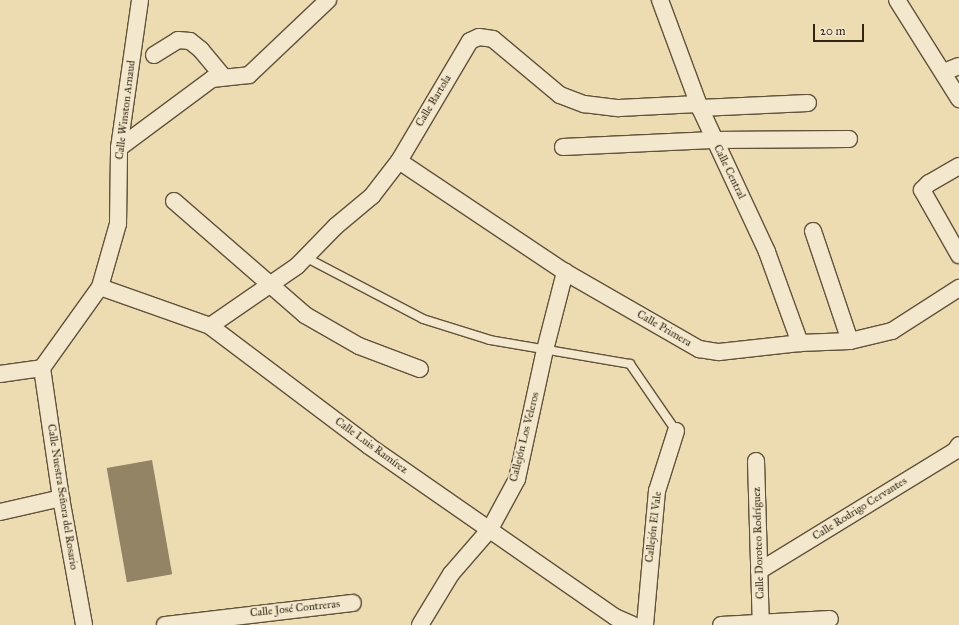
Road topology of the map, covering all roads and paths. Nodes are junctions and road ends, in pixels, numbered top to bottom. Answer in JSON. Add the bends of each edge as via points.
{"nodes":[{"id":1,"x":140,"y":0,"type":"edge"},
{"id":2,"x":328,"y":0,"type":"edge"},
{"id":3,"x":660,"y":0,"type":"edge"},
{"id":4,"x":897,"y":0,"type":"edge"},
{"id":5,"x":154,"y":55,"type":"dead end"},
{"id":6,"x":959,"y":66,"type":"edge"},
{"id":7,"x":944,"y":72,"type":"junction"},
{"id":8,"x":223,"y":76,"type":"junction"},
{"id":9,"x":959,"y":99,"type":"edge"},
{"id":10,"x":808,"y":103,"type":"dead end"},
{"id":11,"x":699,"y":106,"type":"junction"},
{"id":12,"x":849,"y":139,"type":"dead end"},
{"id":13,"x":714,"y":140,"type":"junction"},
{"id":14,"x":563,"y":147,"type":"dead end"},
{"id":15,"x":119,"y":148,"type":"junction"},
{"id":16,"x":399,"y":161,"type":"junction"},
{"id":17,"x":959,"y":166,"type":"edge"},
{"id":18,"x":174,"y":201,"type":"dead end"},
{"id":19,"x":813,"y":231,"type":"dead end"},
{"id":20,"x":959,"y":255,"type":"edge"},
{"id":21,"x":305,"y":257,"type":"junction"},
{"id":22,"x":565,"y":272,"type":"junction"},
{"id":23,"x":269,"y":286,"type":"junction"},
{"id":24,"x":100,"y":287,"type":"junction"},
{"id":25,"x":959,"y":288,"type":"edge"},
{"id":26,"x":210,"y":326,"type":"junction"},
{"id":27,"x":850,"y":341,"type":"junction"},
{"id":28,"x":800,"y":343,"type":"junction"},
{"id":29,"x":545,"y":350,"type":"junction"},
{"id":30,"x":42,"y":368,"type":"junction"},
{"id":31,"x":420,"y":369,"type":"dead end"},
{"id":32,"x":0,"y":374,"type":"edge"},
{"id":33,"x":676,"y":431,"type":"joint"},
{"id":34,"x":959,"y":445,"type":"edge"},
{"id":35,"x":756,"y":462,"type":"dead end"},
{"id":36,"x":61,"y":498,"type":"junction"},
{"id":37,"x":0,"y":512,"type":"edge"},
{"id":38,"x":490,"y":529,"type":"junction"},
{"id":39,"x":760,"y":572,"type":"junction"},
{"id":40,"x":353,"y":603,"type":"dead end"},
{"id":41,"x":830,"y":619,"type":"dead end"},
{"id":42,"x":235,"y":620,"type":"edge"},
{"id":43,"x":761,"y":624,"type":"edge"},
{"id":44,"x":84,"y":625,"type":"edge"},
{"id":45,"x":165,"y":625,"type":"edge"},
{"id":46,"x":420,"y":625,"type":"edge"},
{"id":47,"x":633,"y":625,"type":"edge"},
{"id":48,"x":645,"y":625,"type":"edge"},
{"id":49,"x":721,"y":625,"type":"edge"}],
"edges":[{"from":1,"to":15,"type":"street","name":"Calle Winston Arnaud"},
{"from":2,"to":8,"type":"street","via":[[249,76]]},
{"from":3,"to":11,"type":"street","name":"Calle Central"},
{"from":4,"to":7,"type":"street"},
{"from":5,"to":8,"type":"street","via":[[178,40],[190,41],[202,50]]},
{"from":6,"to":7,"type":"street"},
{"from":7,"to":9,"type":"street"},
{"from":8,"to":15,"type":"street","via":[[212,79]]},
{"from":10,"to":11,"type":"street","name":"Calle Bartola"},
{"from":11,"to":13,"type":"street","name":"Calle Central"},
{"from":11,"to":16,"type":"street","name":"Calle Bartola","via":[[619,108],[584,104],[560,95],[493,39],[479,37],[470,41]]},
{"from":12,"to":13,"type":"street"},
{"from":13,"to":14,"type":"street"},
{"from":13,"to":28,"type":"street","name":"Calle Central","via":[[767,252]]},
{"from":15,"to":24,"type":"street","name":"Calle Winston Arnaud","via":[[118,224]]},
{"from":16,"to":21,"type":"street","name":"Calle Bartola","via":[[372,196],[336,226]]},
{"from":16,"to":22,"type":"street","name":"Calle Primera"},
{"from":17,"to":20,"type":"street","via":[[929,183],[922,190]]},
{"from":18,"to":23,"type":"street"},
{"from":19,"to":27,"type":"street"},
{"from":21,"to":23,"type":"street","name":"Calle Bartola"},
{"from":21,"to":29,"type":"lane","via":[[423,318],[490,340]]},
{"from":22,"to":28,"type":"street","name":"Calle Primera","via":[[699,349],[719,352]]},
{"from":22,"to":29,"type":"street","name":"Callejón Los Veleros"},
{"from":23,"to":26,"type":"street","name":"Calle Bartola"},
{"from":23,"to":31,"type":"street","via":[[305,315],[359,346]]},
{"from":24,"to":26,"type":"street","name":"Calle Luis Ramírez"},
{"from":24,"to":30,"type":"street","name":"Calle Winston Arnaud"},
{"from":25,"to":27,"type":"street","name":"Calle Primera","via":[[892,331]]},
{"from":26,"to":38,"type":"street","name":"Calle Luis Ramírez","via":[[369,446]]},
{"from":27,"to":28,"type":"street","name":"Calle Primera"},
{"from":29,"to":33,"type":"lane","via":[[630,364]]},
{"from":29,"to":38,"type":"street","name":"Callejón Los Veleros","via":[[517,479]]},
{"from":30,"to":32,"type":"street"},
{"from":30,"to":36,"type":"street","name":"Calle Nuestra Señora del Rosario"},
{"from":33,"to":48,"type":"street","name":"Callejón El Vale","via":[[658,491]]},
{"from":34,"to":39,"type":"street","name":"Calle Rodrigo Cervantes","via":[[955,451]]},
{"from":35,"to":39,"type":"street","name":"Calle Doroteo Rodríguez"},
{"from":36,"to":37,"type":"street"},
{"from":36,"to":44,"type":"street","name":"Calle Nuestra Señora del Rosario"},
{"from":38,"to":46,"type":"street","name":"Callejón Los Veleros","via":[[451,574]]},
{"from":38,"to":47,"type":"street","name":"Calle Luis Ramírez","via":[[615,617]]},
{"from":39,"to":43,"type":"street","name":"Calle Doroteo Rodríguez"},
{"from":40,"to":42,"type":"street","name":"Calle José Contreras"},
{"from":41,"to":43,"type":"street"},
{"from":42,"to":45,"type":"street","name":"Calle José Contreras"},
{"from":43,"to":49,"type":"street"}]}
